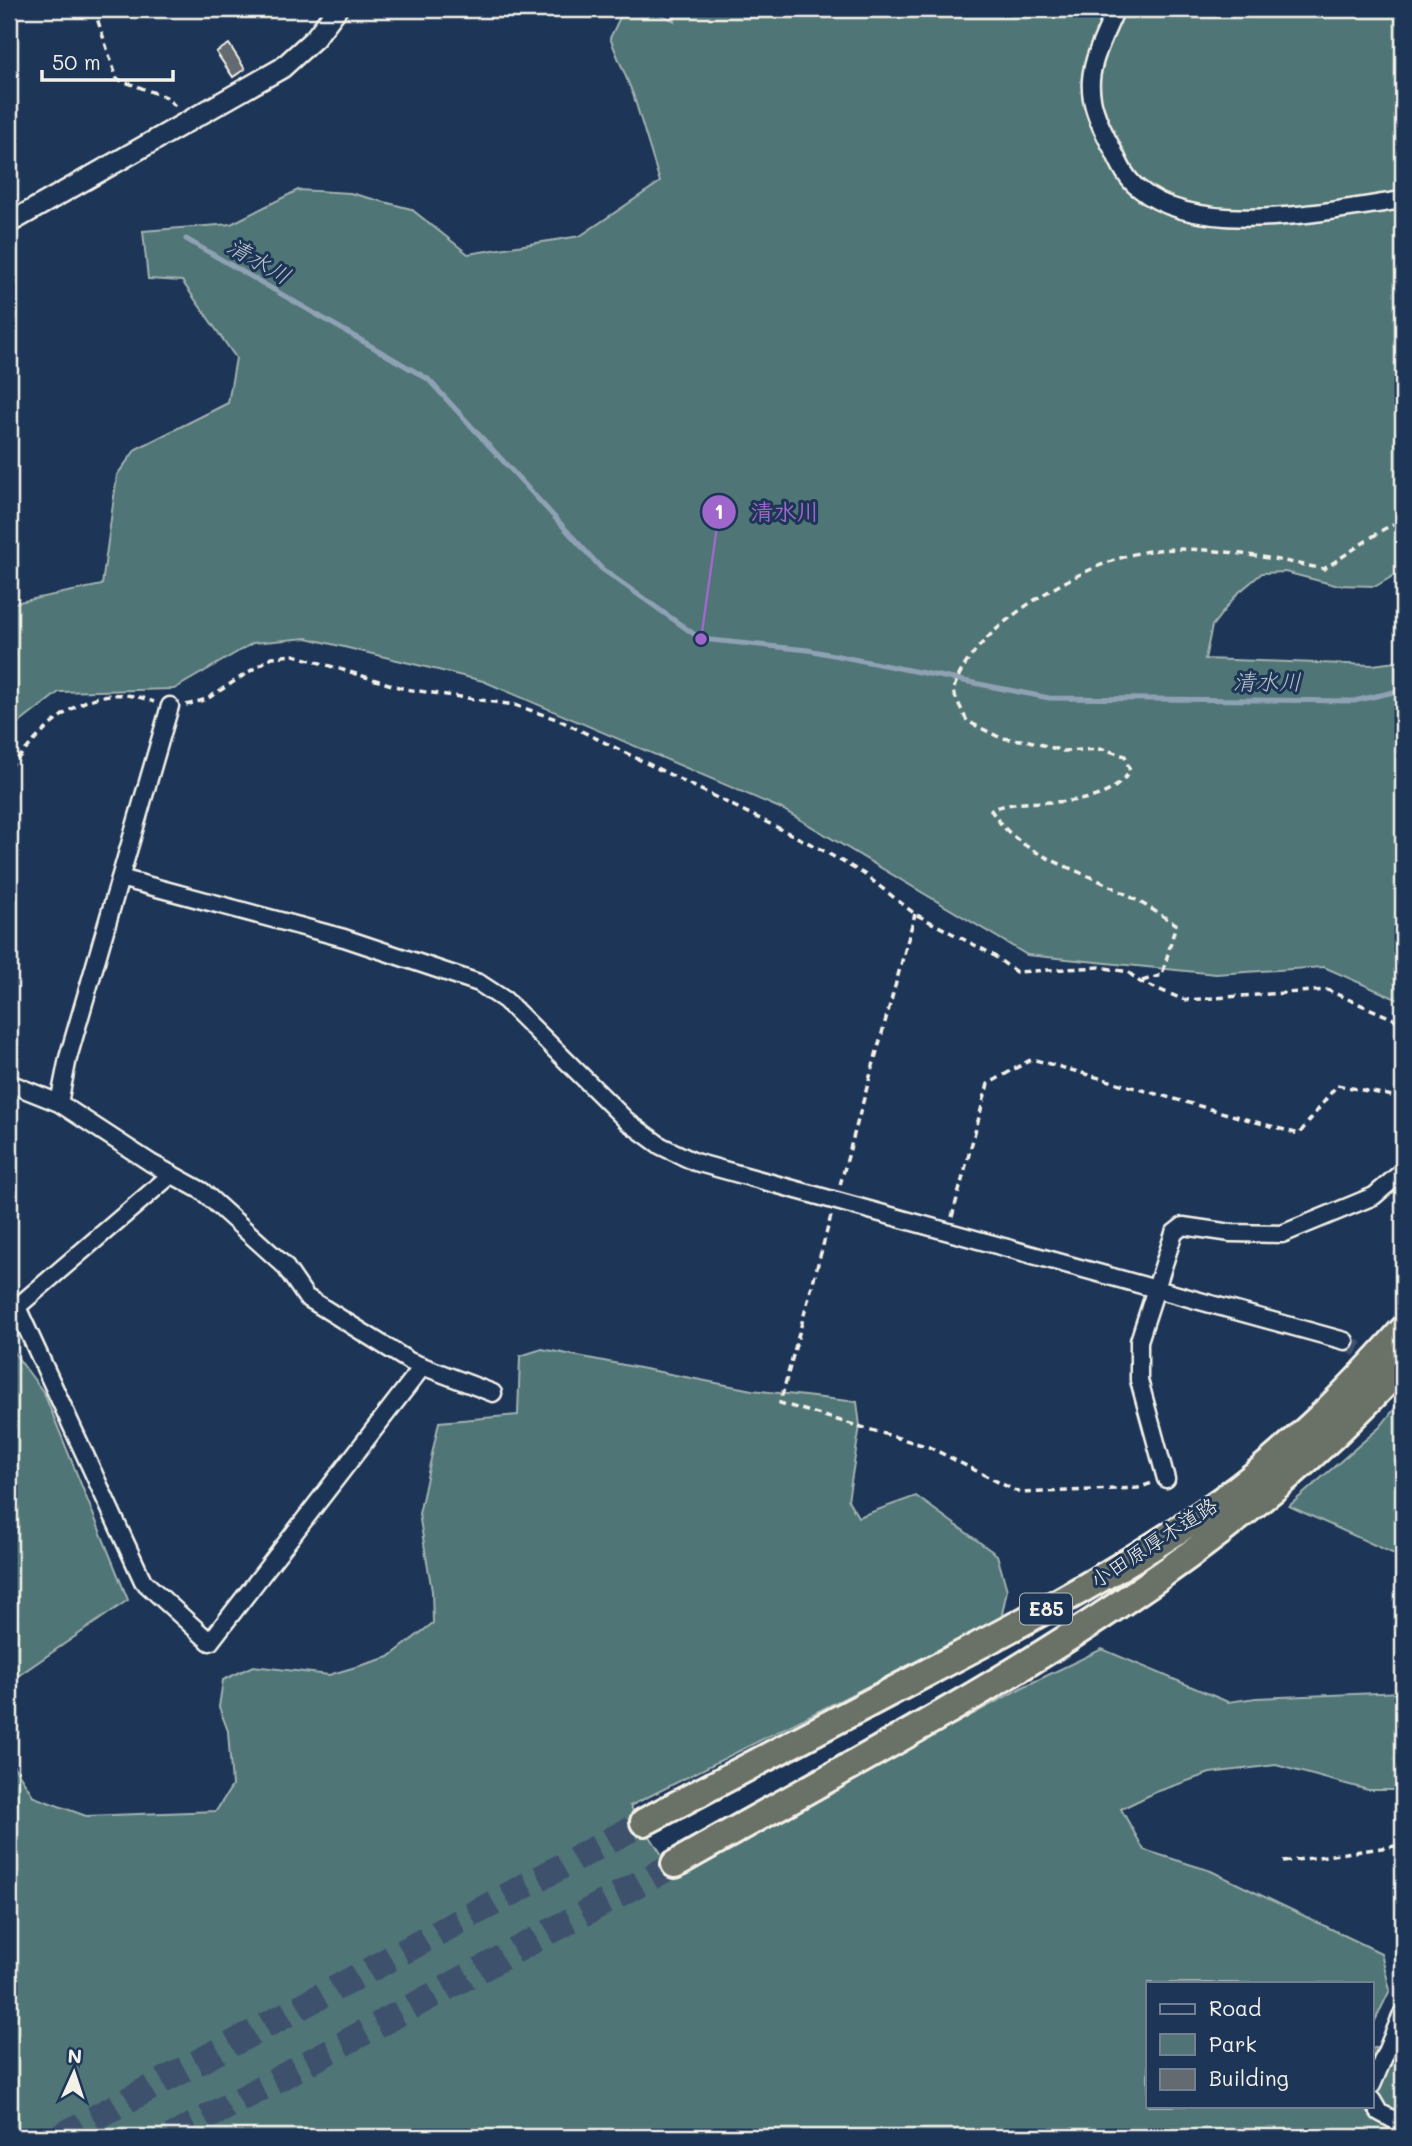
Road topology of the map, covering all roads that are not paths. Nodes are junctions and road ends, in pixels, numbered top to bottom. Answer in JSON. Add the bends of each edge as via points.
{"nodes":[{"id":1,"x":337,"y":9,"type":"edge"},
{"id":2,"x":1116,"y":9,"type":"edge"},
{"id":3,"x":1403,"y":200,"type":"edge"},
{"id":4,"x":9,"y":223,"type":"edge"},
{"id":5,"x":170,"y":706,"type":"road end"},
{"id":6,"x":120,"y":878,"type":"junction"},
{"id":7,"x":9,"y":1083,"type":"edge"},
{"id":8,"x":59,"y":1103,"type":"junction"},
{"id":9,"x":1403,"y":1171,"type":"edge"},
{"id":10,"x":172,"y":1174,"type":"junction"},
{"id":11,"x":1155,"y":1288,"type":"junction"},
{"id":12,"x":1403,"y":1330,"type":"edge"},
{"id":13,"x":1345,"y":1340,"type":"tunnel mouth"},
{"id":14,"x":1403,"y":1364,"type":"edge"},
{"id":15,"x":423,"y":1366,"type":"junction"},
{"id":16,"x":493,"y":1392,"type":"dead end"},
{"id":17,"x":1166,"y":1479,"type":"road end"},
{"id":18,"x":644,"y":1822,"type":"tunnel mouth"},
{"id":19,"x":675,"y":1864,"type":"tunnel mouth"},
{"id":20,"x":1403,"y":2012,"type":"edge"},
{"id":21,"x":1374,"y":2080,"type":"edge"},
{"id":22,"x":1374,"y":2102,"type":"edge"},
{"id":23,"x":1403,"y":2125,"type":"edge"}],
"edges":[{"from":1,"to":4,"type":"street","via":[[316,38],[282,68]]},
{"from":2,"to":3,"type":"street","via":[[1092,62],[1093,112],[1128,178],[1147,194],[1183,209],[1270,219]]},
{"from":5,"to":6,"type":"street"},
{"from":6,"to":8,"type":"street"},
{"from":6,"to":11,"type":"street","via":[[344,938],[479,983],[505,1000],[628,1122],[661,1146],[695,1162]]},
{"from":7,"to":8,"type":"street"},
{"from":8,"to":10,"type":"street"},
{"from":9,"to":11,"type":"street","via":[[1374,1196],[1282,1234],[1183,1226],[1174,1233]]},
{"from":10,"to":15,"type":"street","via":[[202,1191],[284,1265],[306,1297]]},
{"from":10,"to":15,"type":"street","via":[[17,1307],[143,1581],[210,1642]]},
{"from":11,"to":13,"type":"street"},
{"from":11,"to":17,"type":"street","via":[[1139,1341],[1139,1380]]},
{"from":12,"to":18,"type":"highway","name":"小田原厚木道路","number":"E85","via":[[1350,1389],[1281,1454],[1163,1540],[984,1643]]},
{"from":14,"to":19,"type":"highway","name":"小田原厚木道路","number":"E85","via":[[1298,1471],[1240,1519],[1121,1603],[1005,1676]]},
{"from":15,"to":16,"type":"street"},
{"from":20,"to":21,"type":"street"},
{"from":22,"to":23,"type":"street","via":[[1388,2119]]}]}
